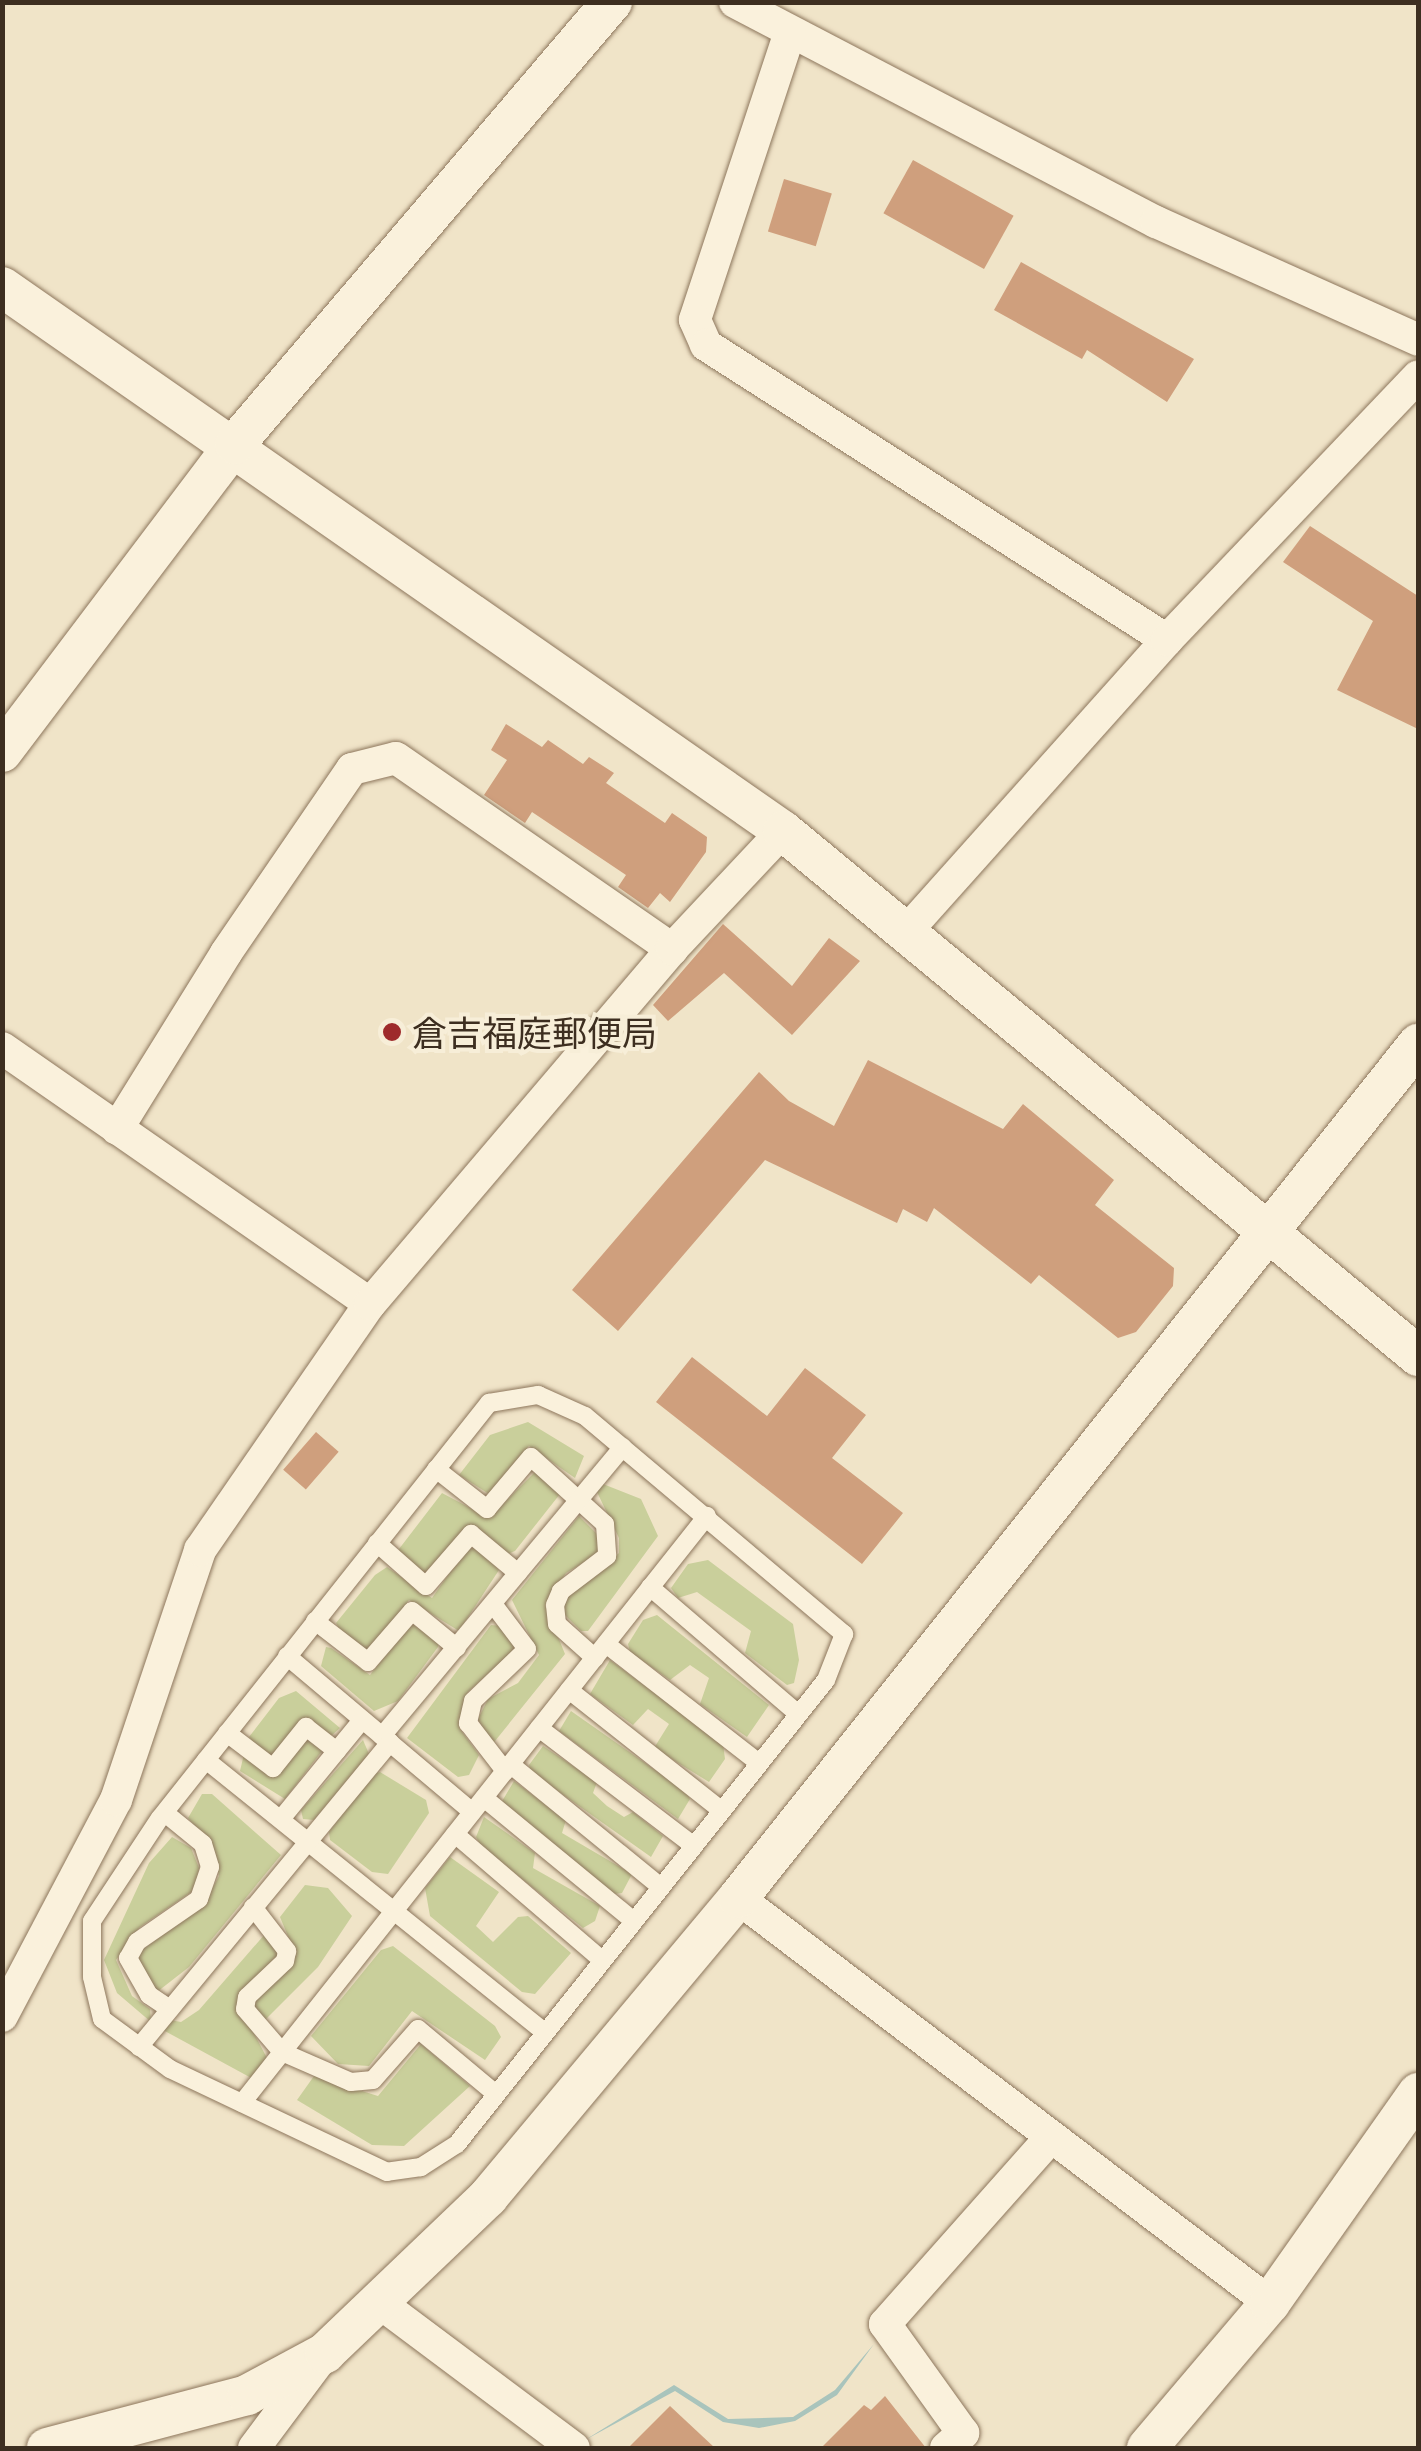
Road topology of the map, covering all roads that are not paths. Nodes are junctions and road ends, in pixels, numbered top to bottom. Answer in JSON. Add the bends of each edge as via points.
{"nodes":[{"id":1,"x":612,"y":2,"type":"edge"},
{"id":2,"x":735,"y":2,"type":"edge"},
{"id":3,"x":790,"y":32,"type":"junction"},
{"id":4,"x":2,"y":288,"type":"edge"},
{"id":5,"x":1418,"y":340,"type":"edge"},
{"id":6,"x":1418,"y":376,"type":"edge"},
{"id":7,"x":235,"y":444,"type":"junction"},
{"id":8,"x":1168,"y":640,"type":"junction"},
{"id":9,"x":2,"y":752,"type":"edge"},
{"id":10,"x":783,"y":832,"type":"junction"},
{"id":11,"x":905,"y":933,"type":"junction"},
{"id":12,"x":672,"y":950,"type":"junction"},
{"id":13,"x":1418,"y":1044,"type":"edge"},
{"id":14,"x":2,"y":1048,"type":"edge"},
{"id":15,"x":117,"y":1129,"type":"junction"},
{"id":16,"x":1272,"y":1234,"type":"junction"},
{"id":17,"x":370,"y":1304,"type":"junction"},
{"id":18,"x":1418,"y":1356,"type":"edge"},
{"id":19,"x":623,"y":1447,"type":"junction"},
{"id":20,"x":436,"y":1469,"type":"junction"},
{"id":21,"x":580,"y":1499,"type":"junction"},
{"id":22,"x":707,"y":1516,"type":"junction"},
{"id":23,"x":377,"y":1543,"type":"junction"},
{"id":24,"x":518,"y":1573,"type":"junction"},
{"id":25,"x":650,"y":1588,"type":"junction"},
{"id":26,"x":492,"y":1604,"type":"junction"},
{"id":27,"x":315,"y":1621,"type":"junction"},
{"id":28,"x":457,"y":1648,"type":"junction"},
{"id":29,"x":600,"y":1651,"type":"junction"},
{"id":30,"x":286,"y":1656,"type":"junction"},
{"id":31,"x":569,"y":1690,"type":"junction"},
{"id":32,"x":798,"y":1714,"type":"junction"},
{"id":33,"x":362,"y":1720,"type":"junction"},
{"id":34,"x":539,"y":1728,"type":"junction"},
{"id":35,"x":227,"y":1733,"type":"junction"},
{"id":36,"x":386,"y":1739,"type":"junction"},
{"id":37,"x":337,"y":1751,"type":"junction"},
{"id":38,"x":206,"y":1760,"type":"junction"},
{"id":39,"x":759,"y":1764,"type":"junction"},
{"id":40,"x":508,"y":1768,"type":"junction"},
{"id":41,"x":478,"y":1805,"type":"junction"},
{"id":42,"x":722,"y":1810,"type":"junction"},
{"id":43,"x":165,"y":1813,"type":"junction"},
{"id":44,"x":282,"y":1819,"type":"junction"},
{"id":45,"x":455,"y":1834,"type":"junction"},
{"id":46,"x":308,"y":1841,"type":"junction"},
{"id":47,"x":694,"y":1846,"type":"junction"},
{"id":48,"x":661,"y":1886,"type":"junction"},
{"id":49,"x":738,"y":1898,"type":"junction"},
{"id":50,"x":253,"y":1907,"type":"junction"},
{"id":51,"x":395,"y":1910,"type":"junction"},
{"id":52,"x":634,"y":1920,"type":"junction"},
{"id":53,"x":602,"y":1960,"type":"junction"},
{"id":54,"x":170,"y":2009,"type":"junction"},
{"id":55,"x":2,"y":2016,"type":"edge"},
{"id":56,"x":545,"y":2033,"type":"junction"},
{"id":57,"x":139,"y":2047,"type":"junction"},
{"id":58,"x":282,"y":2052,"type":"junction"},
{"id":59,"x":1418,"y":2092,"type":"edge"},
{"id":60,"x":496,"y":2094,"type":"junction"},
{"id":61,"x":242,"y":2103,"type":"junction"},
{"id":62,"x":1050,"y":2138,"type":"junction"},
{"id":63,"x":380,"y":2303,"type":"junction"},
{"id":64,"x":1270,"y":2303,"type":"junction"},
{"id":65,"x":325,"y":2353,"type":"junction"},
{"id":66,"x":47,"y":2448,"type":"edge"},
{"id":67,"x":254,"y":2448,"type":"edge"},
{"id":68,"x":574,"y":2448,"type":"edge"},
{"id":69,"x":946,"y":2448,"type":"edge"},
{"id":70,"x":1147,"y":2448,"type":"edge"}],
"edges":[{"from":1,"to":7,"type":"street"},
{"from":2,"to":3,"type":"street"},
{"from":3,"to":5,"type":"street","via":[[1156,222]]},
{"from":3,"to":8,"type":"street","via":[[696,320],[706,345]]},
{"from":4,"to":7,"type":"street"},
{"from":6,"to":8,"type":"street"},
{"from":7,"to":9,"type":"street"},
{"from":7,"to":10,"type":"street"},
{"from":8,"to":11,"type":"street"},
{"from":10,"to":11,"type":"street"},
{"from":10,"to":12,"type":"street"},
{"from":11,"to":16,"type":"street"},
{"from":12,"to":15,"type":"street","via":[[396,758],[352,769]]},
{"from":12,"to":17,"type":"street"},
{"from":13,"to":16,"type":"street"},
{"from":14,"to":15,"type":"street"},
{"from":15,"to":17,"type":"street"},
{"from":16,"to":18,"type":"street"},
{"from":16,"to":49,"type":"street"},
{"from":17,"to":55,"type":"street","via":[[200,1550],[116,1800]]},
{"from":19,"to":20,"type":"lane","via":[[585,1416],[538,1394],[488,1404]]},
{"from":19,"to":21,"type":"lane"},
{"from":19,"to":22,"type":"lane"},
{"from":20,"to":21,"type":"lane","via":[[487,1509],[531,1457]]},
{"from":20,"to":23,"type":"lane"},
{"from":21,"to":24,"type":"lane"},
{"from":21,"to":29,"type":"lane","via":[[605,1524],[608,1556],[561,1590],[557,1624]]},
{"from":22,"to":25,"type":"lane"},
{"from":22,"to":32,"type":"lane","via":[[844,1634],[826,1680]]},
{"from":23,"to":24,"type":"lane","via":[[426,1586],[471,1534]]},
{"from":23,"to":27,"type":"lane"},
{"from":24,"to":26,"type":"lane"},
{"from":25,"to":29,"type":"lane"},
{"from":25,"to":32,"type":"lane"},
{"from":26,"to":28,"type":"lane"},
{"from":26,"to":40,"type":"lane","via":[[528,1649],[474,1702],[468,1723]]},
{"from":27,"to":28,"type":"lane","via":[[368,1662],[412,1611]]},
{"from":27,"to":30,"type":"lane"},
{"from":28,"to":36,"type":"lane"},
{"from":29,"to":31,"type":"lane"},
{"from":29,"to":39,"type":"lane"},
{"from":30,"to":33,"type":"lane"},
{"from":30,"to":35,"type":"lane"},
{"from":31,"to":34,"type":"lane"},
{"from":31,"to":42,"type":"lane"},
{"from":32,"to":39,"type":"lane"},
{"from":33,"to":36,"type":"lane"},
{"from":33,"to":37,"type":"lane"},
{"from":34,"to":40,"type":"lane"},
{"from":34,"to":47,"type":"lane"},
{"from":35,"to":37,"type":"lane","via":[[273,1768],[306,1728]]},
{"from":35,"to":38,"type":"lane"},
{"from":36,"to":41,"type":"lane"},
{"from":36,"to":46,"type":"lane"},
{"from":37,"to":44,"type":"lane"},
{"from":38,"to":43,"type":"lane"},
{"from":38,"to":44,"type":"lane"},
{"from":39,"to":42,"type":"lane"},
{"from":40,"to":41,"type":"lane"},
{"from":40,"to":48,"type":"lane"},
{"from":41,"to":45,"type":"lane"},
{"from":41,"to":52,"type":"lane"},
{"from":42,"to":47,"type":"lane"},
{"from":43,"to":54,"type":"lane","via":[[203,1844],[210,1867],[198,1899],[137,1942],[128,1958],[149,1995]]},
{"from":43,"to":57,"type":"lane","via":[[92,1921],[92,1977],[102,2019]]},
{"from":44,"to":46,"type":"lane"},
{"from":45,"to":51,"type":"lane"},
{"from":45,"to":53,"type":"lane"},
{"from":46,"to":50,"type":"lane"},
{"from":46,"to":51,"type":"lane"},
{"from":47,"to":48,"type":"lane"},
{"from":48,"to":52,"type":"lane"},
{"from":49,"to":62,"type":"street"},
{"from":49,"to":63,"type":"street","via":[[488,2197]]},
{"from":50,"to":54,"type":"lane"},
{"from":50,"to":58,"type":"lane","via":[[288,1951],[245,2008]]},
{"from":51,"to":56,"type":"lane"},
{"from":51,"to":58,"type":"lane"},
{"from":52,"to":53,"type":"lane"},
{"from":53,"to":56,"type":"lane"},
{"from":54,"to":57,"type":"lane"},
{"from":56,"to":60,"type":"lane"},
{"from":57,"to":61,"type":"lane"},
{"from":58,"to":60,"type":"lane","via":[[351,2082],[373,2080],[418,2029]]},
{"from":58,"to":61,"type":"lane"},
{"from":59,"to":64,"type":"street"},
{"from":60,"to":61,"type":"lane","via":[[456,2144],[421,2167],[387,2172]]},
{"from":62,"to":64,"type":"street"},
{"from":62,"to":69,"type":"street","via":[[885,2324],[963,2433]]},
{"from":63,"to":65,"type":"street"},
{"from":63,"to":68,"type":"street"},
{"from":64,"to":70,"type":"street"},
{"from":65,"to":66,"type":"street","via":[[246,2395]]},
{"from":65,"to":67,"type":"street"}]}
